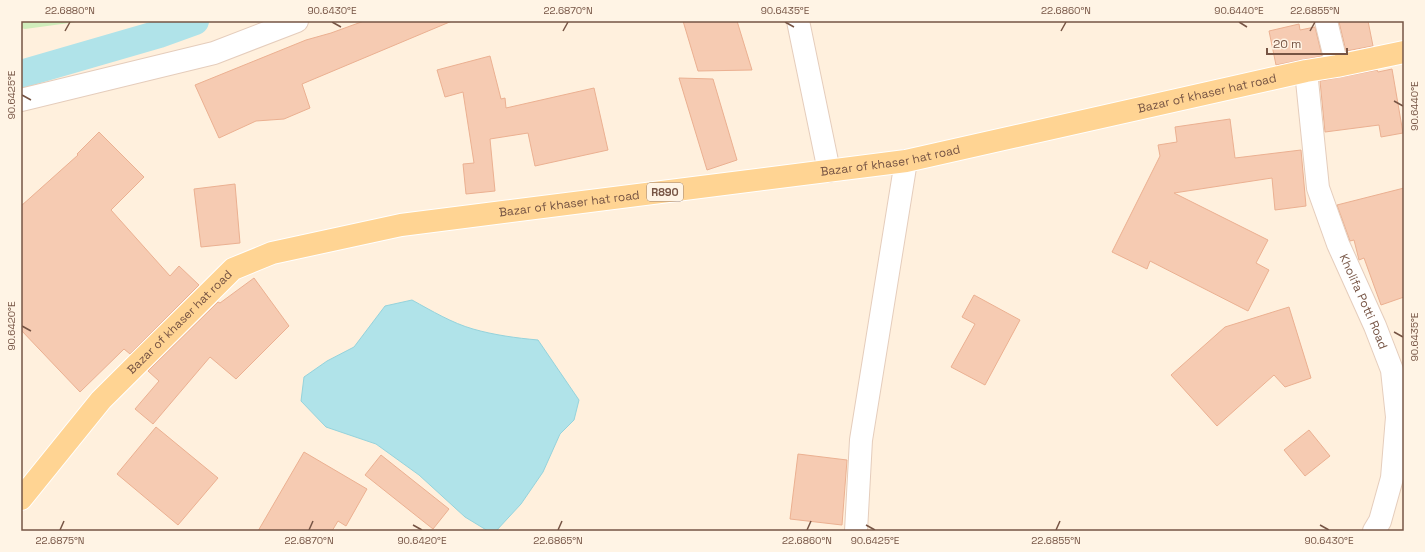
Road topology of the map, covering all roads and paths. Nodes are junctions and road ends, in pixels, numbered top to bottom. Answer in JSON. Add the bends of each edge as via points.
{"nodes":[{"id":1,"x":297,"y":21,"type":"edge"},
{"id":2,"x":798,"y":21,"type":"edge"},
{"id":3,"x":1326,"y":21,"type":"edge"},
{"id":4,"x":1404,"y":52,"type":"edge"},
{"id":5,"x":1337,"y":66,"type":"junction"},
{"id":6,"x":1306,"y":71,"type":"junction"},
{"id":7,"x":21,"y":100,"type":"edge"},
{"id":8,"x":906,"y":161,"type":"junction"},
{"id":9,"x":829,"y":171,"type":"junction"},
{"id":10,"x":21,"y":499,"type":"edge"},
{"id":11,"x":856,"y":531,"type":"edge"},
{"id":12,"x":1374,"y":531,"type":"edge"}],
"edges":[{"from":1,"to":7,"type":"street","via":[[214,53]]},
{"from":2,"to":9,"type":"street"},
{"from":3,"to":5,"type":"street"},
{"from":4,"to":5,"type":"main road","name":"Bazar of khaser hat road","number":"R890"},
{"from":5,"to":6,"type":"main road","name":"Bazar of khaser hat road","number":"R890"},
{"from":6,"to":8,"type":"main road","name":"Bazar of khaser hat road","number":"R890"},
{"from":6,"to":12,"type":"street","name":"Kholifa Potti Road","via":[[1318,188],[1338,244],[1392,370],[1397,417],[1392,478],[1380,521]]},
{"from":8,"to":9,"type":"main road","name":"Bazar of khaser hat road","number":"R890"},
{"from":8,"to":11,"type":"street","via":[[861,440]]},
{"from":9,"to":10,"type":"main road","name":"Bazar of khaser hat road","number":"R890","via":[[401,225],[272,253],[232,268],[101,400]]}]}
